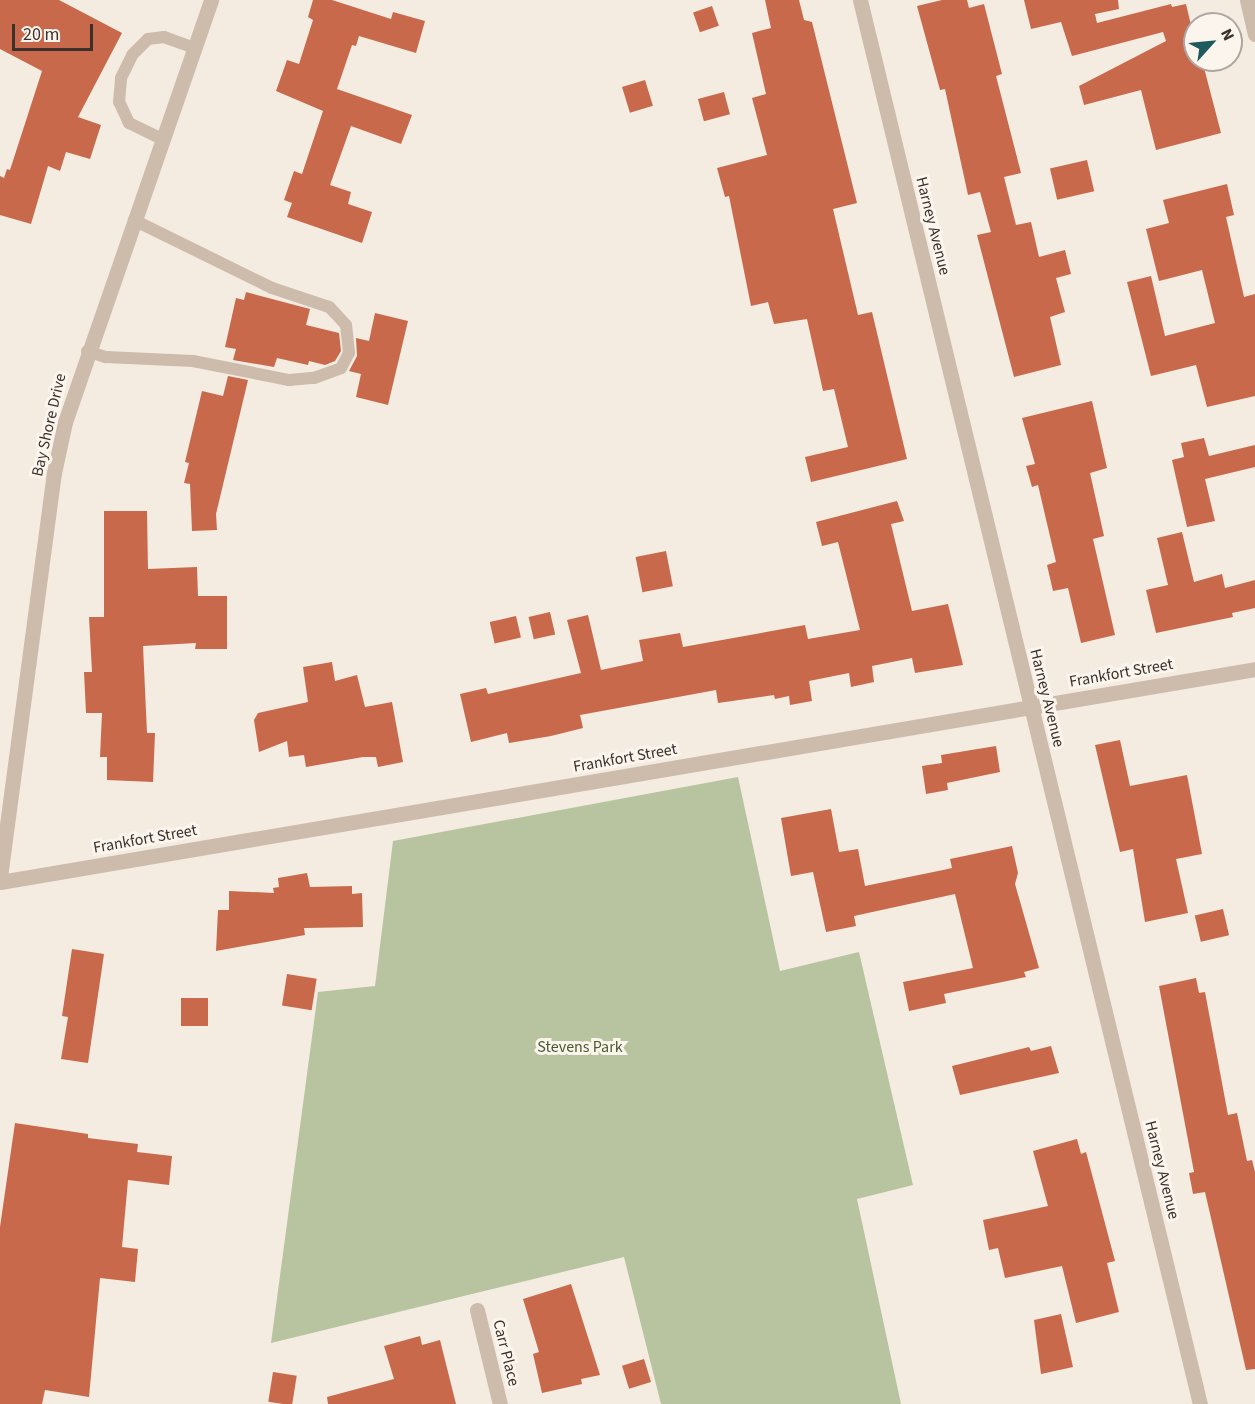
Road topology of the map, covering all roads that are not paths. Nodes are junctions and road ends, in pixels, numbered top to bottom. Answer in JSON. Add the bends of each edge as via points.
{"nodes":[{"id":1,"x":211,"y":0,"type":"edge"},
{"id":2,"x":860,"y":0,"type":"edge"},
{"id":3,"x":1247,"y":0,"type":"edge"},
{"id":4,"x":1255,"y":34,"type":"edge"},
{"id":5,"x":194,"y":48,"type":"junction"},
{"id":6,"x":162,"y":139,"type":"junction"},
{"id":7,"x":134,"y":220,"type":"junction"},
{"id":8,"x":87,"y":351,"type":"junction"},
{"id":9,"x":1255,"y":669,"type":"edge"},
{"id":10,"x":1030,"y":707,"type":"junction"},
{"id":11,"x":0,"y":877,"type":"edge"},
{"id":12,"x":0,"y":882,"type":"edge"},
{"id":13,"x":477,"y":1310,"type":"dead end"},
{"id":14,"x":500,"y":1404,"type":"edge"},
{"id":15,"x":1200,"y":1404,"type":"edge"}],
"edges":[{"from":1,"to":5,"type":"street","name":"Bay Shore Drive"},
{"from":2,"to":10,"type":"street","name":"Harney Avenue"},
{"from":3,"to":4,"type":"street"},
{"from":5,"to":6,"type":"street","name":"Bay Shore Drive"},
{"from":5,"to":6,"type":"lane","via":[[164,37],[148,39],[132,56],[121,78],[119,102],[129,123]]},
{"from":6,"to":7,"type":"street","name":"Bay Shore Drive"},
{"from":7,"to":8,"type":"street","name":"Bay Shore Drive"},
{"from":7,"to":8,"type":"lane","via":[[272,288],[329,307],[346,325],[349,353],[341,368],[314,378],[289,380],[193,361],[106,357]]},
{"from":8,"to":11,"type":"street","name":"Bay Shore Drive","via":[[54,473]]},
{"from":9,"to":10,"type":"street","name":"Frankfort Street"},
{"from":10,"to":12,"type":"street","name":"Frankfort Street"},
{"from":10,"to":15,"type":"street","name":"Harney Avenue"},
{"from":13,"to":14,"type":"street","name":"Carr Place"}]}
